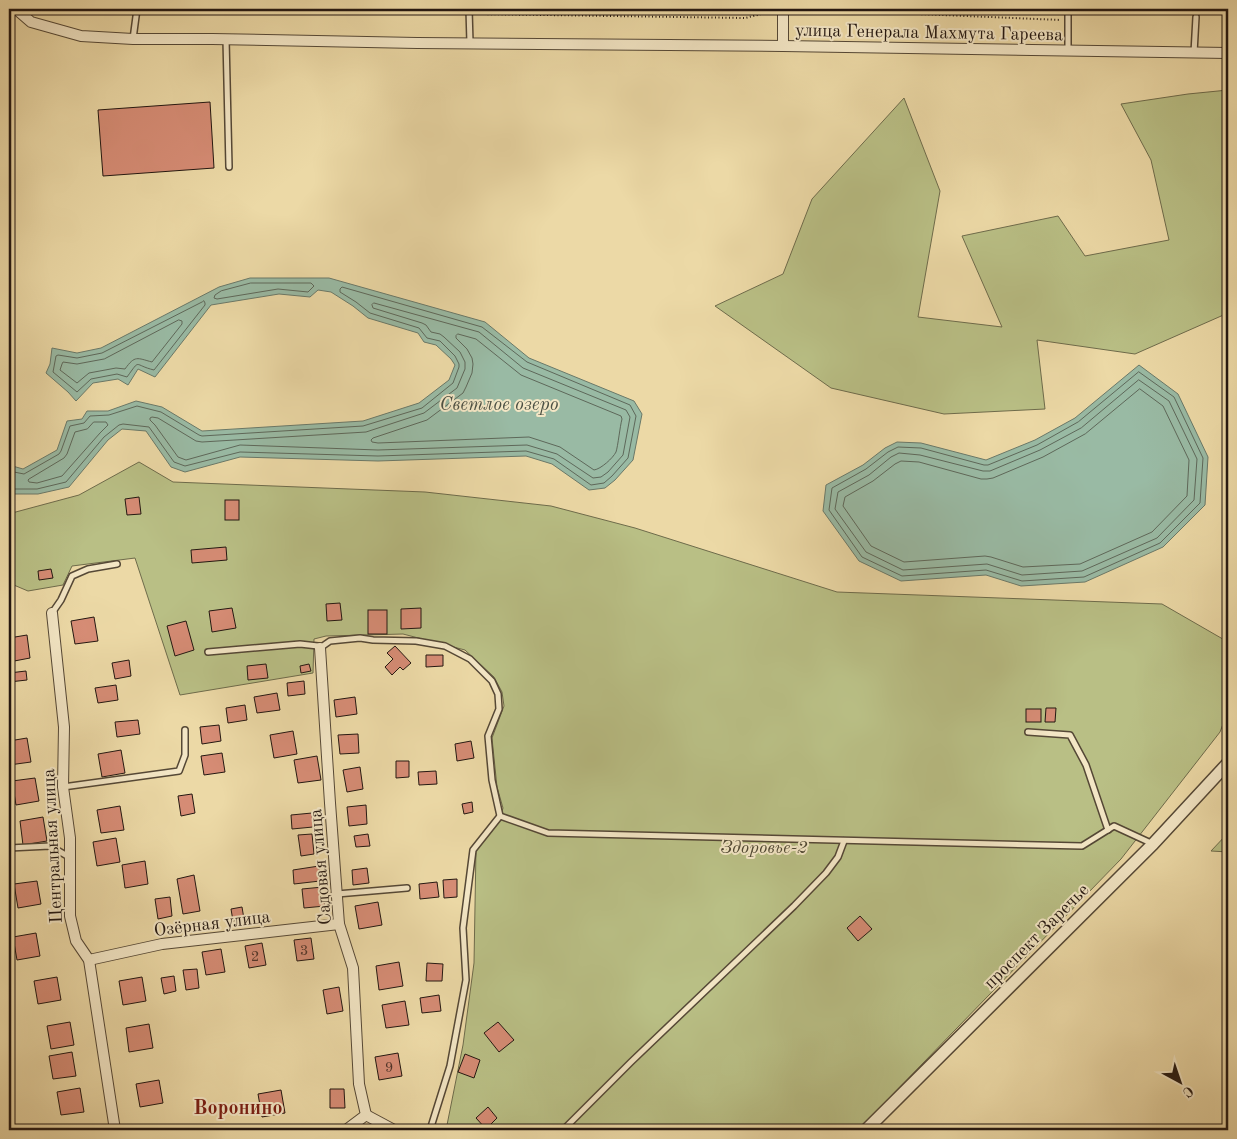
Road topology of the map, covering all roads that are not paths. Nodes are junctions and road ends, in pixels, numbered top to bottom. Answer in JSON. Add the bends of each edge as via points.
{"nodes":[{"id":1,"x":16,"y":9,"type":"edge"},
{"id":2,"x":137,"y":9,"type":"edge"},
{"id":3,"x":783,"y":9,"type":"edge"},
{"id":4,"x":1068,"y":9,"type":"edge"},
{"id":5,"x":469,"y":11,"type":"edge"},
{"id":6,"x":1196,"y":17,"type":"dead end"},
{"id":7,"x":133,"y":39,"type":"junction"},
{"id":8,"x":226,"y":39,"type":"junction"},
{"id":9,"x":470,"y":44,"type":"junction"},
{"id":10,"x":782,"y":46,"type":"junction"},
{"id":11,"x":1068,"y":51,"type":"junction"},
{"id":12,"x":1194,"y":53,"type":"junction"},
{"id":13,"x":1228,"y":53,"type":"edge"},
{"id":14,"x":229,"y":167,"type":"dead end"},
{"id":15,"x":117,"y":564,"type":"dead end"},
{"id":16,"x":52,"y":613,"type":"joint"},
{"id":17,"x":320,"y":648,"type":"junction"},
{"id":18,"x":208,"y":652,"type":"dead end"},
{"id":19,"x":185,"y":730,"type":"dead end"},
{"id":20,"x":1028,"y":732,"type":"dead end"},
{"id":21,"x":1228,"y":763,"type":"edge"},
{"id":22,"x":63,"y":787,"type":"junction"},
{"id":23,"x":500,"y":816,"type":"junction"},
{"id":24,"x":1108,"y":830,"type":"junction"},
{"id":25,"x":844,"y":840,"type":"junction"},
{"id":26,"x":1153,"y":844,"type":"junction"},
{"id":27,"x":9,"y":848,"type":"edge"},
{"id":28,"x":70,"y":858,"type":"junction"},
{"id":29,"x":407,"y":888,"type":"dead end"},
{"id":30,"x":337,"y":894,"type":"junction"},
{"id":31,"x":339,"y":924,"type":"junction"},
{"id":32,"x":90,"y":960,"type":"junction"},
{"id":33,"x":366,"y":1115,"type":"junction"},
{"id":34,"x":115,"y":1130,"type":"edge"},
{"id":35,"x":346,"y":1130,"type":"edge"},
{"id":36,"x":394,"y":1130,"type":"edge"},
{"id":37,"x":430,"y":1130,"type":"edge"},
{"id":38,"x":563,"y":1130,"type":"edge"},
{"id":39,"x":866,"y":1130,"type":"edge"}],
"edges":[{"from":1,"to":7,"type":"street","name":"улица Генерала Махмута Гареева","via":[[31,22],[81,36]]},
{"from":2,"to":7,"type":"lane"},
{"from":3,"to":10,"type":"street"},
{"from":4,"to":11,"type":"lane"},
{"from":5,"to":9,"type":"lane"},
{"from":6,"to":12,"type":"lane"},
{"from":7,"to":8,"type":"street","name":"улица Генерала Махмута Гареева"},
{"from":8,"to":9,"type":"street","name":"улица Генерала Махмута Гареева"},
{"from":8,"to":14,"type":"lane"},
{"from":9,"to":10,"type":"street","name":"улица Генерала Махмута Гареева"},
{"from":10,"to":11,"type":"street","name":"улица Генерала Махмута Гареева"},
{"from":11,"to":12,"type":"street","name":"улица Генерала Махмута Гареева"},
{"from":12,"to":13,"type":"street","name":"улица Генерала Махмута Гареева"},
{"from":15,"to":16,"type":"lane","via":[[88,569],[72,576]]},
{"from":16,"to":22,"type":"street","name":"Центральная улица","via":[[64,727]]},
{"from":17,"to":18,"type":"lane","via":[[300,644]]},
{"from":17,"to":23,"type":"lane","via":[[330,641],[360,638],[416,641],[445,646],[470,659],[492,681],[498,694],[498,709],[488,736],[492,780]]},
{"from":17,"to":30,"type":"street","name":"Садовая улица"},
{"from":19,"to":22,"type":"lane","via":[[185,755],[179,772]]},
{"from":20,"to":24,"type":"lane","via":[[1070,735],[1086,765]]},
{"from":21,"to":26,"type":"street","name":"проспект Заречье"},
{"from":22,"to":28,"type":"street","name":"Центральная улица"},
{"from":23,"to":25,"type":"lane","via":[[548,833]]},
{"from":23,"to":37,"type":"lane","via":[[473,850],[463,928],[466,980],[450,1066]]},
{"from":24,"to":25,"type":"lane","via":[[1082,846]]},
{"from":24,"to":26,"type":"lane","via":[[1114,826]]},
{"from":25,"to":38,"type":"lane","via":[[838,857],[826,873]]},
{"from":26,"to":39,"type":"street","name":"проспект Заречье"},
{"from":27,"to":28,"type":"lane","via":[[50,846]]},
{"from":28,"to":32,"type":"street","name":"Центральная улица","via":[[70,916],[76,940]]},
{"from":29,"to":30,"type":"lane"},
{"from":30,"to":31,"type":"street","name":"Садовая улица"},
{"from":31,"to":32,"type":"street","name":"Озёрная улица","via":[[162,944]]},
{"from":31,"to":33,"type":"street","name":"Садовая улица","via":[[353,968],[359,1084]]},
{"from":32,"to":34,"type":"street","name":"Центральная улица"},
{"from":33,"to":35,"type":"street"},
{"from":33,"to":36,"type":"street"}]}
